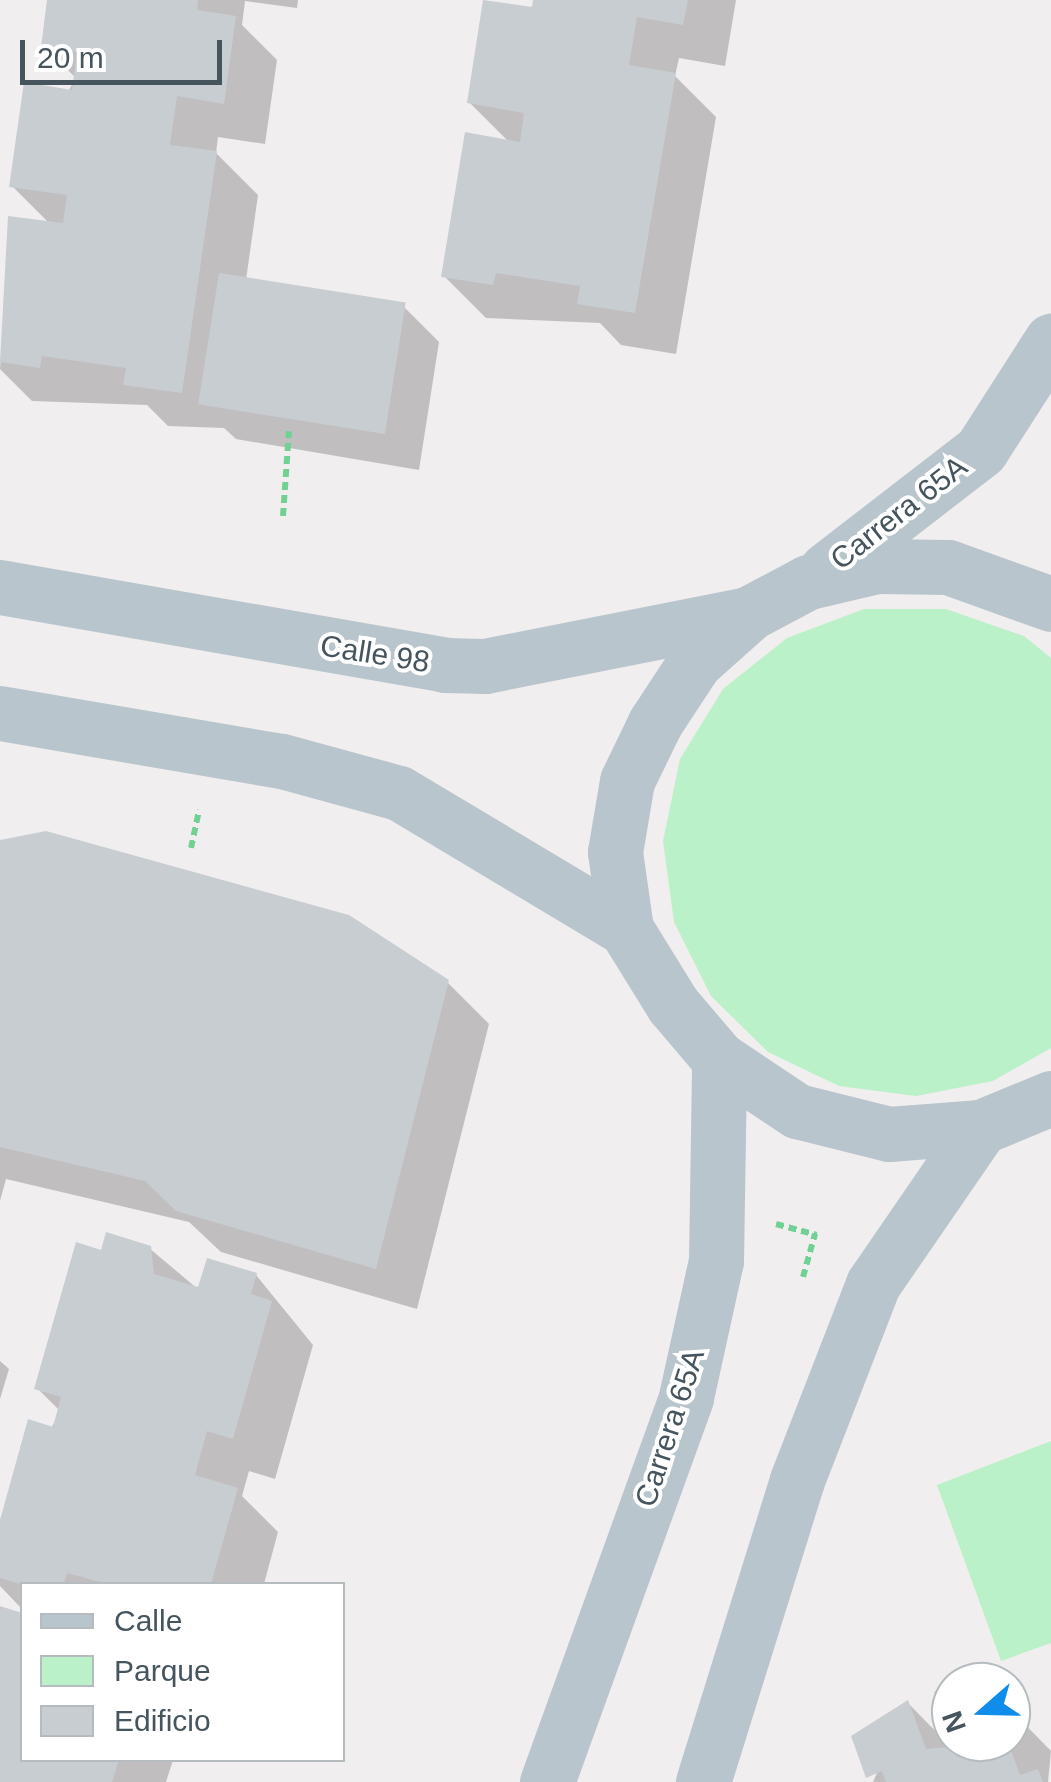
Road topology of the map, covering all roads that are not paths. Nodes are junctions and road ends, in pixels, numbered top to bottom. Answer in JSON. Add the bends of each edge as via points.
{"nodes":[{"id":1,"x":1051,"y":340,"type":"edge"},
{"id":2,"x":808,"y":582,"type":"junction"},
{"id":3,"x":0,"y":587,"type":"edge"},
{"id":4,"x":1051,"y":604,"type":"edge"},
{"id":5,"x":750,"y":613,"type":"junction"},
{"id":6,"x":0,"y":713,"type":"edge"},
{"id":7,"x":626,"y":929,"type":"junction"},
{"id":8,"x":719,"y":1059,"type":"junction"},
{"id":9,"x":1051,"y":1098,"type":"edge"},
{"id":10,"x":981,"y":1126,"type":"junction"},
{"id":11,"x":547,"y":1782,"type":"edge"},
{"id":12,"x":702,"y":1782,"type":"edge"}],
"edges":[{"from":1,"to":2,"type":"street","name":"Carrera 65A","via":[[981,450],[924,502]]},
{"from":2,"to":4,"type":"street","via":[[876,566],[948,567]]},
{"from":2,"to":5,"type":"street"},
{"from":3,"to":5,"type":"street","name":"Calle 98","via":[[445,665],[485,666]]},
{"from":5,"to":7,"type":"street","via":[[695,662],[627,780],[615,852]]},
{"from":6,"to":7,"type":"street","via":[[282,761],[400,792]]},
{"from":7,"to":8,"type":"street"},
{"from":8,"to":10,"type":"street","via":[[798,1111],[870,1130]]},
{"from":8,"to":11,"type":"street","name":"Carrera 65A","via":[[716,1261],[686,1397]]},
{"from":9,"to":10,"type":"street"},
{"from":10,"to":12,"type":"street","via":[[890,1259],[796,1480]]}]}
